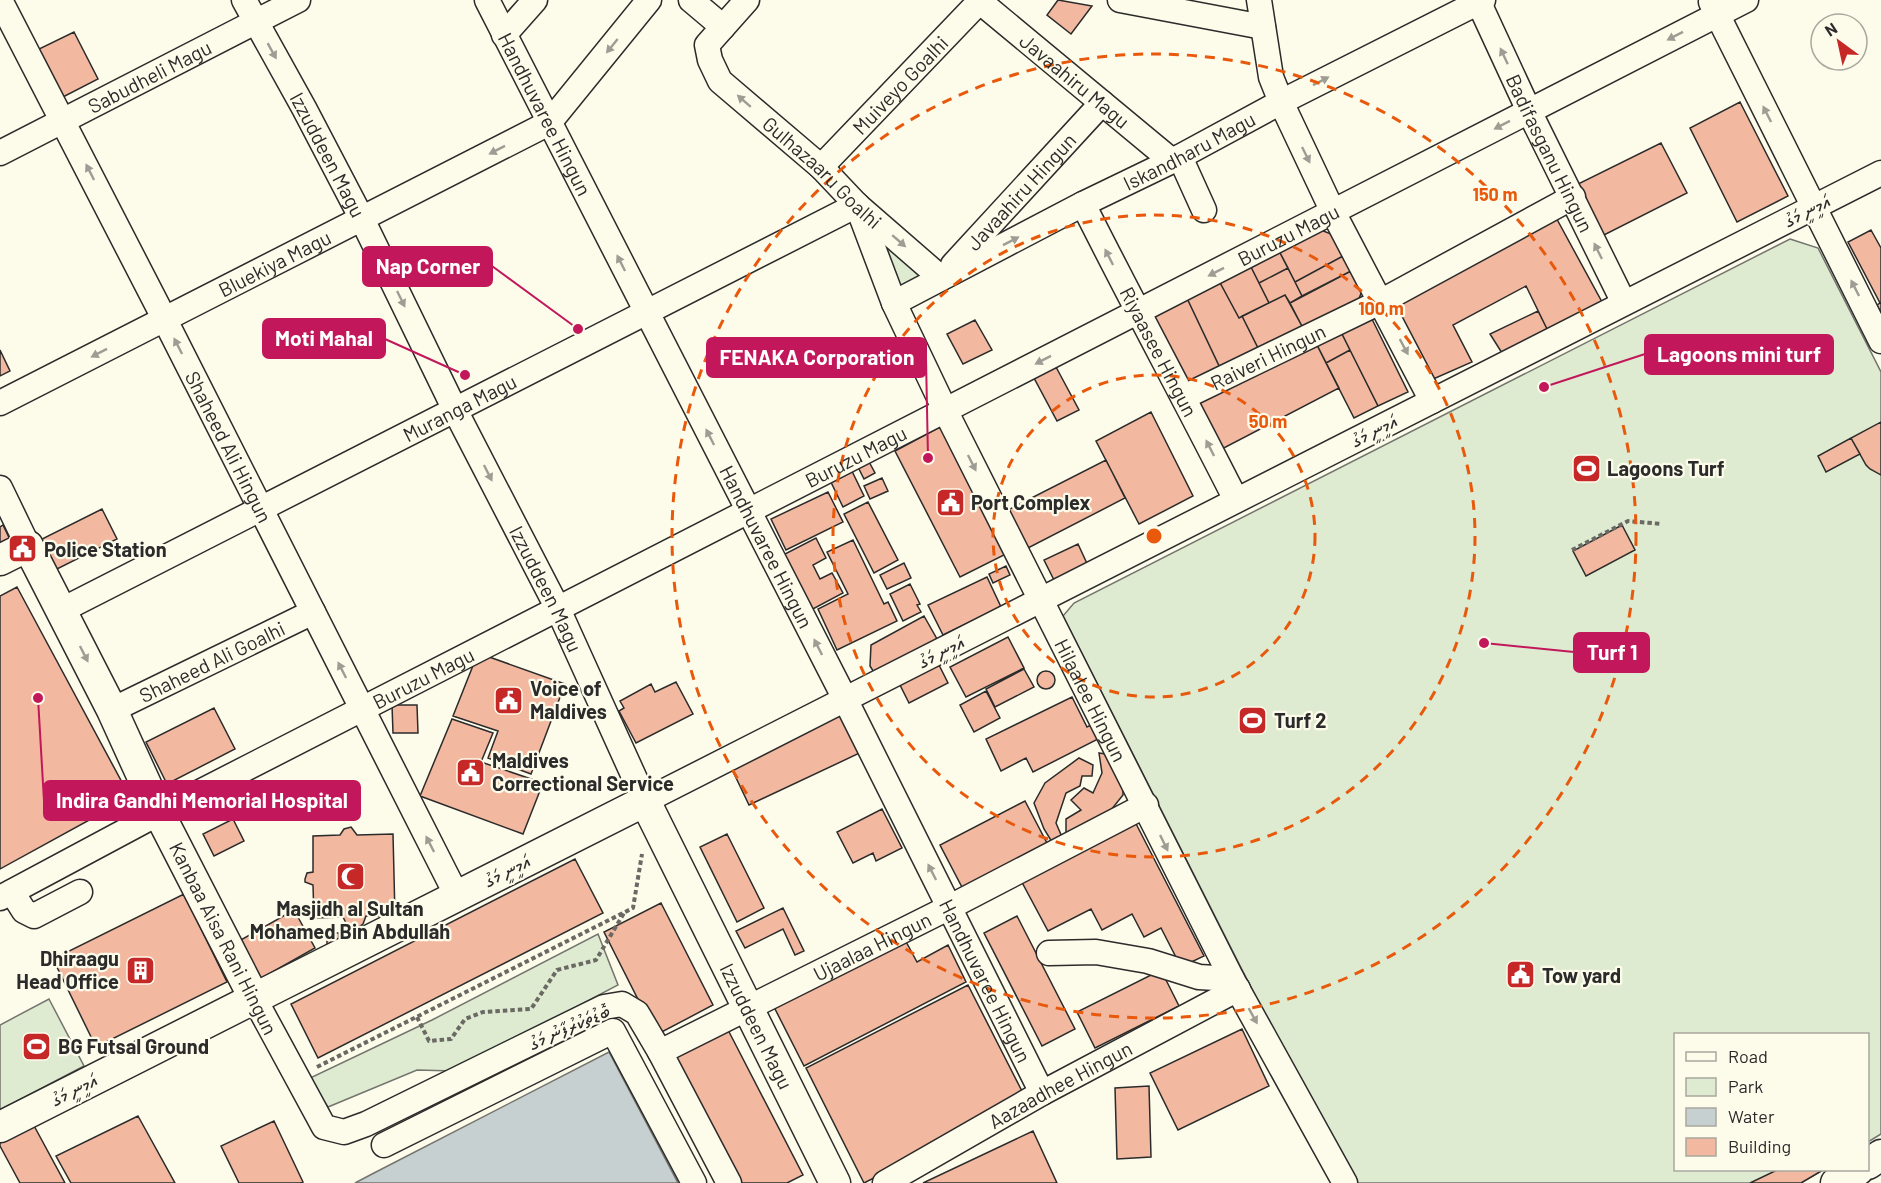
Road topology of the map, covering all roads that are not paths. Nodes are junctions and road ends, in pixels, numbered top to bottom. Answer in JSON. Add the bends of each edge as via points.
{"nodes":[{"id":1,"x":0,"y":0,"type":"edge"},
{"id":2,"x":244,"y":0,"type":"edge"},
{"id":3,"x":298,"y":0,"type":"edge"},
{"id":4,"x":487,"y":0,"type":"edge"},
{"id":5,"x":535,"y":0,"type":"edge"},
{"id":6,"x":649,"y":0,"type":"edge"},
{"id":7,"x":691,"y":0,"type":"edge"},
{"id":8,"x":747,"y":0,"type":"edge"},
{"id":9,"x":979,"y":0,"type":"edge"},
{"id":10,"x":1120,"y":0,"type":"edge"},
{"id":11,"x":1259,"y":0,"type":"edge"},
{"id":12,"x":1746,"y":0,"type":"edge"},
{"id":13,"x":1481,"y":1,"type":"edge"},
{"id":14,"x":1713,"y":8,"type":"edge"},
{"id":15,"x":256,"y":22,"type":"junction"},
{"id":16,"x":723,"y":27,"type":"junction"},
{"id":17,"x":1263,"y":27,"type":"junction"},
{"id":18,"x":504,"y":35,"type":"junction"},
{"id":19,"x":1281,"y":102,"type":"junction"},
{"id":20,"x":1102,"y":103,"type":"junction"},
{"id":21,"x":1529,"y":111,"type":"junction"},
{"id":22,"x":63,"y":120,"type":"junction"},
{"id":23,"x":549,"y":123,"type":"junction"},
{"id":24,"x":0,"y":153,"type":"edge"},
{"id":25,"x":1176,"y":159,"type":"junction"},
{"id":26,"x":820,"y":167,"type":"junction"},
{"id":27,"x":1881,"y":172,"type":"edge"},
{"id":28,"x":1572,"y":197,"type":"junction"},
{"id":29,"x":1083,"y":204,"type":"junction"},
{"id":30,"x":857,"y":205,"type":"junction"},
{"id":31,"x":1814,"y":207,"type":"junction"},
{"id":32,"x":1204,"y":210,"type":"dead end"},
{"id":33,"x":1333,"y":212,"type":"junction"},
{"id":34,"x":362,"y":219,"type":"junction"},
{"id":35,"x":941,"y":278,"type":"junction"},
{"id":36,"x":1380,"y":302,"type":"junction"},
{"id":37,"x":894,"y":303,"type":"junction"},
{"id":38,"x":1624,"y":303,"type":"junction"},
{"id":39,"x":1137,"y":312,"type":"junction"},
{"id":40,"x":646,"y":313,"type":"junction"},
{"id":41,"x":165,"y":320,"type":"junction"},
{"id":42,"x":1881,"y":340,"type":"edge"},
{"id":43,"x":1184,"y":397,"type":"junction"},
{"id":44,"x":1432,"y":401,"type":"junction"},
{"id":45,"x":0,"y":403,"type":"edge"},
{"id":46,"x":455,"y":410,"type":"junction"},
{"id":47,"x":945,"y":410,"type":"junction"},
{"id":48,"x":0,"y":488,"type":"edge"},
{"id":49,"x":1236,"y":500,"type":"junction"},
{"id":50,"x":261,"y":509,"type":"junction"},
{"id":51,"x":749,"y":511,"type":"junction"},
{"id":52,"x":28,"y":546,"type":"junction"},
{"id":53,"x":0,"y":560,"type":"edge"},
{"id":54,"x":1042,"y":599,"type":"junction"},
{"id":55,"x":558,"y":609,"type":"junction"},
{"id":56,"x":62,"y":610,"type":"junction"},
{"id":57,"x":313,"y":612,"type":"junction"},
{"id":58,"x":845,"y":699,"type":"junction"},
{"id":59,"x":362,"y":709,"type":"junction"},
{"id":60,"x":112,"y":710,"type":"junction"},
{"id":61,"x":645,"y":801,"type":"junction"},
{"id":62,"x":1146,"y":805,"type":"junction"},
{"id":63,"x":159,"y":813,"type":"junction"},
{"id":64,"x":80,"y":892,"type":"dead end"},
{"id":65,"x":6,"y":895,"type":"edge"},
{"id":66,"x":457,"y":896,"type":"junction"},
{"id":67,"x":950,"y":907,"type":"junction"},
{"id":68,"x":1049,"y":953,"type":"dead end"},
{"id":69,"x":1235,"y":984,"type":"junction"},
{"id":70,"x":254,"y":998,"type":"junction"},
{"id":71,"x":748,"y":1007,"type":"junction"},
{"id":72,"x":660,"y":1052,"type":"junction"},
{"id":73,"x":1042,"y":1093,"type":"junction"},
{"id":74,"x":0,"y":1127,"type":"edge"},
{"id":75,"x":324,"y":1127,"type":"joint"},
{"id":76,"x":384,"y":1145,"type":"dead end"},
{"id":77,"x":1856,"y":1171,"type":"edge"},
{"id":78,"x":694,"y":1183,"type":"edge"},
{"id":79,"x":729,"y":1183,"type":"edge"},
{"id":80,"x":835,"y":1183,"type":"edge"},
{"id":81,"x":885,"y":1183,"type":"edge"},
{"id":82,"x":1345,"y":1183,"type":"edge"},
{"id":83,"x":1836,"y":1183,"type":"edge"}],
"edges":[{"from":1,"to":22,"type":"street","name":"Shaheed Ali Hingun"},
{"from":2,"to":15,"type":"street","name":"Izzuddeen Magu"},
{"from":3,"to":15,"type":"street","name":"Sabudheli Magu"},
{"from":4,"to":18,"type":"street","name":"Handhuvaree Hingun"},
{"from":5,"to":18,"type":"street"},
{"from":6,"to":23,"type":"street","one_way":true},
{"from":7,"to":16,"type":"street"},
{"from":8,"to":16,"type":"street"},
{"from":9,"to":20,"type":"street","name":"Javaahiru Magu"},
{"from":9,"to":26,"type":"street","name":"Muiveyo Goalhi"},
{"from":10,"to":17,"type":"street"},
{"from":11,"to":17,"type":"street"},
{"from":12,"to":14,"type":"street","name":"Buruzu Magu"},
{"from":19,"to":13,"type":"street","name":"Iskandharu Magu","one_way":true},
{"from":21,"to":13,"type":"street","name":"Badifasganu Hingun","one_way":true},
{"from":14,"to":21,"type":"street","name":"Buruzu Magu","one_way":true},
{"from":31,"to":14,"type":"street","one_way":true},
{"from":15,"to":22,"type":"street","name":"Sabudheli Magu"},
{"from":15,"to":34,"type":"street","name":"Izzuddeen Magu","one_way":true},
{"from":26,"to":16,"type":"street","name":"Gulhazaaru Goalhi","one_way":true,"via":[[720,81],[707,45]]},
{"from":17,"to":19,"type":"street","via":[[1271,77]]},
{"from":18,"to":23,"type":"street","name":"Handhuvaree Hingun"},
{"from":19,"to":25,"type":"street","name":"Iskandharu Magu"},
{"from":19,"to":33,"type":"street","one_way":true},
{"from":20,"to":25,"type":"street","name":"Javaahiru Magu"},
{"from":20,"to":35,"type":"street","name":"Javaahiru Hingun"},
{"from":21,"to":28,"type":"street","name":"Badifasganu Hingun"},
{"from":21,"to":33,"type":"street","name":"Buruzu Magu","one_way":true},
{"from":22,"to":24,"type":"street","name":"Sabudheli Magu"},
{"from":41,"to":22,"type":"street","name":"Shaheed Ali Hingun","one_way":true},
{"from":23,"to":34,"type":"street","name":"Bluekiya Magu","one_way":true},
{"from":40,"to":23,"type":"street","name":"Handhuvaree Hingun","one_way":true},
{"from":25,"to":29,"type":"street","name":"Iskandharu Magu"},
{"from":25,"to":32,"type":"street"},
{"from":26,"to":30,"type":"street","name":"Gulhazaaru Goalhi"},
{"from":27,"to":31,"type":"street","name":"އަމީނީ މަގު"},
{"from":28,"to":36,"type":"street","name":"Raiveri Hingun"},
{"from":38,"to":28,"type":"street","name":"Badifasganu Hingun","one_way":true},
{"from":35,"to":29,"type":"street","name":"Iskandharu Magu","one_way":true},
{"from":39,"to":29,"type":"street","name":"Riyaasee Hingun","one_way":true},
{"from":30,"to":35,"type":"street","name":"Gulhazaaru Goalhi","one_way":true},
{"from":30,"to":37,"type":"street","name":"Hilaalee Hingun"},
{"from":30,"to":40,"type":"street","name":"Muranga Magu"},
{"from":31,"to":38,"type":"street","name":"އަމީނީ މަގު"},
{"from":42,"to":31,"type":"street","one_way":true},
{"from":33,"to":36,"type":"street"},
{"from":33,"to":39,"type":"street","name":"Buruzu Magu","one_way":true},
{"from":34,"to":41,"type":"street","name":"Bluekiya Magu"},
{"from":34,"to":46,"type":"street","name":"Izzuddeen Magu","one_way":true},
{"from":35,"to":37,"type":"street","name":"Iskandharu Magu"},
{"from":36,"to":43,"type":"street","name":"Raiveri Hingun"},
{"from":36,"to":44,"type":"street","one_way":true},
{"from":37,"to":47,"type":"street","name":"Hilaalee Hingun"},
{"from":38,"to":44,"type":"street","name":"އަމީނީ މަގު"},
{"from":39,"to":43,"type":"street","name":"Riyaasee Hingun"},
{"from":39,"to":47,"type":"street","name":"Buruzu Magu","one_way":true},
{"from":40,"to":46,"type":"street","name":"Muranga Magu"},
{"from":51,"to":40,"type":"street","name":"Handhuvaree Hingun","one_way":true},
{"from":41,"to":45,"type":"street","name":"Bluekiya Magu","one_way":true},
{"from":50,"to":41,"type":"street","name":"Shaheed Ali Hingun","one_way":true},
{"from":49,"to":43,"type":"street","name":"Riyaasee Hingun","one_way":true},
{"from":44,"to":49,"type":"street","name":"އަމީނީ މަގު"},
{"from":46,"to":50,"type":"street","name":"Muranga Magu"},
{"from":46,"to":55,"type":"street","name":"Izzuddeen Magu","one_way":true},
{"from":47,"to":51,"type":"street","name":"Buruzu Magu"},
{"from":47,"to":54,"type":"street","name":"Hilaalee Hingun","one_way":true},
{"from":48,"to":52,"type":"street","name":"Kanbaa Aisa Rani Hingun"},
{"from":49,"to":54,"type":"street","name":"އަމީނީ މަގު"},
{"from":50,"to":56,"type":"street","name":"Muranga Magu"},
{"from":50,"to":57,"type":"street","name":"Shaheed Ali Hingun"},
{"from":51,"to":55,"type":"street","name":"Buruzu Magu"},
{"from":58,"to":51,"type":"street","name":"Handhuvaree Hingun","one_way":true},
{"from":52,"to":53,"type":"main road"},
{"from":52,"to":56,"type":"main road","name":"Kanbaa Aisa Rani Hingun"},
{"from":54,"to":58,"type":"street","name":"އަމީނީ މަގު"},
{"from":54,"to":62,"type":"street","name":"Hilaalee Hingun"},
{"from":55,"to":59,"type":"street","name":"Buruzu Magu"},
{"from":55,"to":61,"type":"street","name":"Izzuddeen Magu"},
{"from":56,"to":60,"type":"main road","name":"Kanbaa Aisa Rani Hingun","one_way":true},
{"from":59,"to":57,"type":"street","name":"Shaheed Ali Hingun","one_way":true},
{"from":57,"to":60,"type":"street","name":"Shaheed Ali Goalhi"},
{"from":58,"to":61,"type":"street","name":"އަމީނީ މަގު"},
{"from":67,"to":58,"type":"street","name":"Handhuvaree Hingun","one_way":true},
{"from":59,"to":63,"type":"street","name":"Buruzu Magu"},
{"from":66,"to":59,"type":"street","name":"Shaheed Ali Hingun","one_way":true},
{"from":60,"to":63,"type":"main road","name":"Kanbaa Aisa Rani Hingun"},
{"from":61,"to":66,"type":"main road","name":"އަމީނީ މަގު"},
{"from":61,"to":71,"type":"main road","name":"Izzuddeen Magu"},
{"from":62,"to":67,"type":"street","name":"Ujaalaa Hingun"},
{"from":62,"to":69,"type":"street","name":"Hilaalee Hingun","one_way":true},
{"from":63,"to":65,"type":"street","name":"Buruzu Magu"},
{"from":63,"to":70,"type":"main road","name":"Kanbaa Aisa Rani Hingun"},
{"from":64,"to":65,"type":"street","via":[[34,916]]},
{"from":66,"to":70,"type":"main road","name":"އަމީނީ މަގު"},
{"from":67,"to":71,"type":"street","name":"Ujaalaa Hingun"},
{"from":67,"to":73,"type":"street","name":"Handhuvaree Hingun"},
{"from":68,"to":69,"type":"street","via":[[1096,952]]},
{"from":69,"to":73,"type":"street","name":"Aazaadhee Hingun"},
{"from":69,"to":82,"type":"street","name":"Hilaalee Hingun","one_way":true},
{"from":70,"to":74,"type":"main road","name":"އަމީނީ މަގު"},
{"from":70,"to":75,"type":"street","name":"Kanbaa Aisa Rani Hingun"},
{"from":71,"to":72,"type":"street","name":"Ujaalaa Hingun"},
{"from":71,"to":80,"type":"main road","name":"Izzuddeen Magu"},
{"from":72,"to":75,"type":"street","name":"ބޮޑުތަކުރުފާނު މަގު","via":[[637,1013],[622,1004],[603,1007],[366,1124],[344,1132]]},
{"from":72,"to":79,"type":"street","name":"ބޮޑުތަކުރުފާނު މަގު"},
{"from":73,"to":81,"type":"street","name":"Aazaadhee Hingun"},
{"from":76,"to":78,"type":"street","via":[[613,1031]]},
{"from":77,"to":83,"type":"main road"}]}
